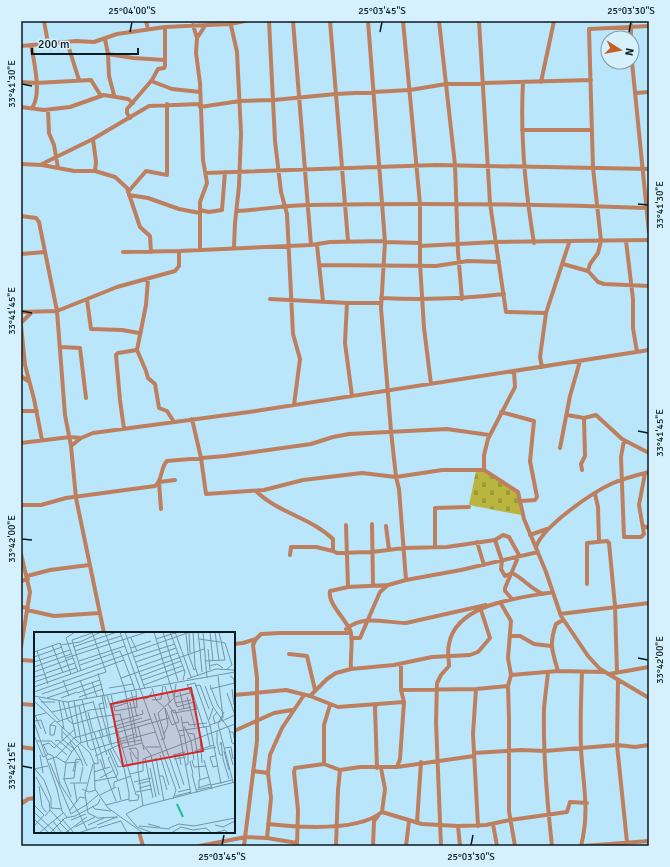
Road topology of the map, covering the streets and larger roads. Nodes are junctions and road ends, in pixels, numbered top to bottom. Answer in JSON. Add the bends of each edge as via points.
{"nodes":[{"id":1,"x":44,"y":21,"type":"edge"},
{"id":2,"x":146,"y":21,"type":"edge"},
{"id":3,"x":245,"y":21,"type":"edge"},
{"id":4,"x":269,"y":21,"type":"edge"},
{"id":5,"x":293,"y":21,"type":"edge"},
{"id":6,"x":330,"y":21,"type":"edge"},
{"id":7,"x":368,"y":21,"type":"edge"},
{"id":8,"x":404,"y":21,"type":"edge"},
{"id":9,"x":439,"y":21,"type":"edge"},
{"id":10,"x":478,"y":21,"type":"edge"},
{"id":11,"x":554,"y":21,"type":"edge"},
{"id":12,"x":184,"y":23,"type":"edge"},
{"id":13,"x":230,"y":23,"type":"edge"},
{"id":14,"x":637,"y":23,"type":"edge"},
{"id":15,"x":193,"y":25,"type":"junction"},
{"id":16,"x":631,"y":25,"type":"junction"},
{"id":17,"x":165,"y":26,"type":"junction"},
{"id":18,"x":205,"y":26,"type":"junction"},
{"id":19,"x":649,"y":26,"type":"edge"},
{"id":20,"x":148,"y":29,"type":"junction"},
{"id":21,"x":631,"y":30,"type":"edge"},
{"id":22,"x":105,"y":38,"type":"junction"},
{"id":23,"x":197,"y":38,"type":"junction"},
{"id":24,"x":67,"y":42,"type":"junction"},
{"id":25,"x":48,"y":43,"type":"junction"},
{"id":26,"x":31,"y":45,"type":"junction"},
{"id":27,"x":21,"y":46,"type":"edge"},
{"id":28,"x":108,"y":54,"type":"junction"},
{"id":29,"x":166,"y":60,"type":"junction"},
{"id":30,"x":633,"y":70,"type":"edge"},
{"id":31,"x":79,"y":80,"type":"junction"},
{"id":32,"x":591,"y":80,"type":"junction"},
{"id":33,"x":21,"y":82,"type":"edge"},
{"id":34,"x":151,"y":82,"type":"junction"},
{"id":35,"x":484,"y":82,"type":"junction"},
{"id":36,"x":523,"y":82,"type":"junction"},
{"id":37,"x":541,"y":82,"type":"junction"},
{"id":38,"x":36,"y":83,"type":"junction"},
{"id":39,"x":446,"y":84,"type":"junction"},
{"id":40,"x":410,"y":90,"type":"junction"},
{"id":41,"x":373,"y":91,"type":"junction"},
{"id":42,"x":200,"y":92,"type":"junction"},
{"id":43,"x":649,"y":92,"type":"edge"},
{"id":44,"x":636,"y":93,"type":"junction"},
{"id":45,"x":336,"y":94,"type":"junction"},
{"id":46,"x":114,"y":95,"type":"junction"},
{"id":47,"x":101,"y":96,"type":"junction"},
{"id":48,"x":300,"y":98,"type":"junction"},
{"id":49,"x":274,"y":100,"type":"junction"},
{"id":50,"x":240,"y":101,"type":"junction"},
{"id":51,"x":133,"y":103,"type":"junction"},
{"id":52,"x":167,"y":104,"type":"junction"},
{"id":53,"x":200,"y":106,"type":"junction"},
{"id":54,"x":21,"y":107,"type":"edge"},
{"id":55,"x":32,"y":108,"type":"junction"},
{"id":56,"x":48,"y":110,"type":"junction"},
{"id":57,"x":130,"y":118,"type":"junction"},
{"id":58,"x":522,"y":130,"type":"junction"},
{"id":59,"x":592,"y":130,"type":"junction"},
{"id":60,"x":93,"y":139,"type":"junction"},
{"id":61,"x":56,"y":156,"type":"junction"},
{"id":62,"x":21,"y":164,"type":"edge"},
{"id":63,"x":42,"y":164,"type":"junction"},
{"id":64,"x":417,"y":165,"type":"junction"},
{"id":65,"x":455,"y":165,"type":"junction"},
{"id":66,"x":489,"y":166,"type":"junction"},
{"id":67,"x":523,"y":166,"type":"junction"},
{"id":68,"x":380,"y":167,"type":"junction"},
{"id":69,"x":58,"y":168,"type":"junction"},
{"id":70,"x":342,"y":168,"type":"junction"},
{"id":71,"x":593,"y":168,"type":"junction"},
{"id":72,"x":305,"y":169,"type":"junction"},
{"id":73,"x":642,"y":169,"type":"junction"},
{"id":74,"x":649,"y":169,"type":"edge"},
{"id":75,"x":240,"y":170,"type":"junction"},
{"id":76,"x":278,"y":170,"type":"junction"},
{"id":77,"x":95,"y":171,"type":"junction"},
{"id":78,"x":206,"y":172,"type":"junction"},
{"id":79,"x":225,"y":172,"type":"junction"},
{"id":80,"x":128,"y":193,"type":"junction"},
{"id":81,"x":457,"y":203,"type":"junction"},
{"id":82,"x":490,"y":203,"type":"junction"},
{"id":83,"x":382,"y":204,"type":"junction"},
{"id":84,"x":420,"y":204,"type":"junction"},
{"id":85,"x":528,"y":204,"type":"junction"},
{"id":86,"x":309,"y":205,"type":"junction"},
{"id":87,"x":346,"y":205,"type":"junction"},
{"id":88,"x":284,"y":206,"type":"junction"},
{"id":89,"x":598,"y":206,"type":"junction"},
{"id":90,"x":647,"y":208,"type":"junction"},
{"id":91,"x":237,"y":211,"type":"junction"},
{"id":92,"x":200,"y":212,"type":"junction"},
{"id":93,"x":21,"y":216,"type":"edge"},
{"id":94,"x":649,"y":233,"type":"edge"},
{"id":95,"x":649,"y":240,"type":"edge"},
{"id":96,"x":348,"y":241,"type":"junction"},
{"id":97,"x":385,"y":241,"type":"junction"},
{"id":98,"x":600,"y":241,"type":"junction"},
{"id":99,"x":626,"y":241,"type":"junction"},
{"id":100,"x":496,"y":242,"type":"junction"},
{"id":101,"x":534,"y":243,"type":"junction"},
{"id":102,"x":569,"y":243,"type":"junction"},
{"id":103,"x":420,"y":244,"type":"junction"},
{"id":104,"x":458,"y":244,"type":"junction"},
{"id":105,"x":311,"y":245,"type":"junction"},
{"id":106,"x":317,"y":245,"type":"junction"},
{"id":107,"x":290,"y":246,"type":"junction"},
{"id":108,"x":234,"y":247,"type":"junction"},
{"id":109,"x":200,"y":249,"type":"junction"},
{"id":110,"x":179,"y":251,"type":"junction"},
{"id":111,"x":45,"y":252,"type":"junction"},
{"id":112,"x":123,"y":252,"type":"dead end"},
{"id":113,"x":151,"y":252,"type":"junction"},
{"id":114,"x":21,"y":254,"type":"edge"},
{"id":115,"x":459,"y":262,"type":"junction"},
{"id":116,"x":498,"y":262,"type":"junction"},
{"id":117,"x":420,"y":264,"type":"junction"},
{"id":118,"x":563,"y":264,"type":"junction"},
{"id":119,"x":319,"y":265,"type":"junction"},
{"id":120,"x":384,"y":266,"type":"junction"},
{"id":121,"x":588,"y":271,"type":"junction"},
{"id":122,"x":148,"y":279,"type":"junction"},
{"id":123,"x":631,"y":286,"type":"junction"},
{"id":124,"x":649,"y":286,"type":"edge"},
{"id":125,"x":504,"y":294,"type":"junction"},
{"id":126,"x":270,"y":299,"type":"dead end"},
{"id":127,"x":291,"y":299,"type":"junction"},
{"id":128,"x":462,"y":299,"type":"junction"},
{"id":129,"x":87,"y":300,"type":"junction"},
{"id":130,"x":381,"y":300,"type":"junction"},
{"id":131,"x":323,"y":301,"type":"junction"},
{"id":132,"x":422,"y":301,"type":"junction"},
{"id":133,"x":347,"y":303,"type":"junction"},
{"id":134,"x":57,"y":311,"type":"junction"},
{"id":135,"x":21,"y":312,"type":"edge"},
{"id":136,"x":31,"y":313,"type":"junction"},
{"id":137,"x":546,"y":313,"type":"junction"},
{"id":138,"x":21,"y":324,"type":"edge"},
{"id":139,"x":139,"y":333,"type":"junction"},
{"id":140,"x":61,"y":347,"type":"junction"},
{"id":141,"x":137,"y":350,"type":"junction"},
{"id":142,"x":649,"y":350,"type":"edge"},
{"id":143,"x":637,"y":352,"type":"junction"},
{"id":144,"x":22,"y":358,"type":"edge"},
{"id":145,"x":580,"y":361,"type":"junction"},
{"id":146,"x":23,"y":364,"type":"edge"},
{"id":147,"x":542,"y":367,"type":"junction"},
{"id":148,"x":514,"y":371,"type":"junction"},
{"id":149,"x":21,"y":376,"type":"edge"},
{"id":150,"x":28,"y":382,"type":"junction"},
{"id":151,"x":431,"y":384,"type":"junction"},
{"id":152,"x":388,"y":391,"type":"junction"},
{"id":153,"x":352,"y":396,"type":"junction"},
{"id":154,"x":86,"y":398,"type":"dead end"},
{"id":155,"x":294,"y":405,"type":"junction"},
{"id":156,"x":21,"y":411,"type":"edge"},
{"id":157,"x":37,"y":412,"type":"junction"},
{"id":158,"x":501,"y":412,"type":"junction"},
{"id":159,"x":567,"y":415,"type":"junction"},
{"id":160,"x":584,"y":418,"type":"junction"},
{"id":161,"x":192,"y":419,"type":"junction"},
{"id":162,"x":174,"y":422,"type":"junction"},
{"id":163,"x":124,"y":429,"type":"junction"},
{"id":164,"x":391,"y":430,"type":"junction"},
{"id":165,"x":489,"y":435,"type":"junction"},
{"id":166,"x":70,"y":437,"type":"junction"},
{"id":167,"x":81,"y":438,"type":"junction"},
{"id":168,"x":61,"y":439,"type":"junction"},
{"id":169,"x":42,"y":440,"type":"junction"},
{"id":170,"x":624,"y":440,"type":"junction"},
{"id":171,"x":21,"y":443,"type":"edge"},
{"id":172,"x":71,"y":445,"type":"junction"},
{"id":173,"x":560,"y":448,"type":"dead end"},
{"id":174,"x":649,"y":453,"type":"edge"},
{"id":175,"x":201,"y":458,"type":"junction"},
{"id":176,"x":484,"y":470,"type":"junction"},
{"id":177,"x":582,"y":470,"type":"dead end"},
{"id":178,"x":647,"y":472,"type":"edge"},
{"id":179,"x":396,"y":477,"type":"junction"},
{"id":180,"x":622,"y":479,"type":"junction"},
{"id":181,"x":175,"y":480,"type":"dead end"},
{"id":182,"x":159,"y":482,"type":"junction"},
{"id":183,"x":256,"y":491,"type":"junction"},
{"id":184,"x":595,"y":494,"type":"junction"},
{"id":185,"x":76,"y":498,"type":"junction"},
{"id":186,"x":521,"y":501,"type":"junction"},
{"id":187,"x":21,"y":505,"type":"edge"},
{"id":188,"x":469,"y":507,"type":"dead end"},
{"id":189,"x":162,"y":509,"type":"dead end"},
{"id":190,"x":372,"y":524,"type":"dead end"},
{"id":191,"x":346,"y":525,"type":"dead end"},
{"id":192,"x":386,"y":526,"type":"dead end"},
{"id":193,"x":643,"y":526,"type":"junction"},
{"id":194,"x":549,"y":528,"type":"junction"},
{"id":195,"x":649,"y":528,"type":"edge"},
{"id":196,"x":530,"y":534,"type":"junction"},
{"id":197,"x":495,"y":540,"type":"junction"},
{"id":198,"x":599,"y":541,"type":"junction"},
{"id":199,"x":477,"y":542,"type":"junction"},
{"id":200,"x":435,"y":547,"type":"junction"},
{"id":201,"x":404,"y":548,"type":"junction"},
{"id":202,"x":388,"y":550,"type":"junction"},
{"id":203,"x":537,"y":550,"type":"junction"},
{"id":204,"x":333,"y":551,"type":"junction"},
{"id":205,"x":372,"y":552,"type":"junction"},
{"id":206,"x":347,"y":553,"type":"junction"},
{"id":207,"x":290,"y":555,"type":"dead end"},
{"id":208,"x":519,"y":555,"type":"junction"},
{"id":209,"x":21,"y":557,"type":"edge"},
{"id":210,"x":502,"y":561,"type":"junction"},
{"id":211,"x":89,"y":565,"type":"junction"},
{"id":212,"x":484,"y":565,"type":"junction"},
{"id":213,"x":512,"y":573,"type":"junction"},
{"id":214,"x":28,"y":578,"type":"junction"},
{"id":215,"x":406,"y":580,"type":"junction"},
{"id":216,"x":21,"y":581,"type":"edge"},
{"id":217,"x":373,"y":584,"type":"junction"},
{"id":218,"x":587,"y":584,"type":"dead end"},
{"id":219,"x":388,"y":585,"type":"junction"},
{"id":220,"x":348,"y":587,"type":"junction"},
{"id":221,"x":553,"y":592,"type":"junction"},
{"id":222,"x":543,"y":594,"type":"junction"},
{"id":223,"x":512,"y":599,"type":"junction"},
{"id":224,"x":500,"y":602,"type":"junction"},
{"id":225,"x":490,"y":604,"type":"junction"},
{"id":226,"x":649,"y":604,"type":"edge"},
{"id":227,"x":615,"y":606,"type":"junction"},
{"id":228,"x":21,"y":607,"type":"edge"},
{"id":229,"x":28,"y":609,"type":"junction"},
{"id":230,"x":481,"y":610,"type":"junction"},
{"id":231,"x":100,"y":613,"type":"junction"},
{"id":232,"x":560,"y":614,"type":"junction"},
{"id":233,"x":369,"y":619,"type":"junction"},
{"id":234,"x":563,"y":620,"type":"junction"},
{"id":235,"x":348,"y":627,"type":"junction"},
{"id":236,"x":104,"y":632,"type":"edge"},
{"id":237,"x":342,"y":632,"type":"junction"},
{"id":238,"x":351,"y":635,"type":"junction"},
{"id":239,"x":510,"y":636,"type":"junction"},
{"id":240,"x":256,"y":639,"type":"junction"},
{"id":241,"x":235,"y":644,"type":"edge"},
{"id":242,"x":551,"y":646,"type":"junction"},
{"id":243,"x":21,"y":647,"type":"edge"},
{"id":244,"x":289,"y":654,"type":"dead end"},
{"id":245,"x":449,"y":655,"type":"junction"},
{"id":246,"x":21,"y":660,"type":"edge"},
{"id":247,"x":34,"y":661,"type":"edge"},
{"id":248,"x":400,"y":664,"type":"junction"},
{"id":249,"x":649,"y":667,"type":"edge"},
{"id":250,"x":351,"y":669,"type":"junction"},
{"id":251,"x":558,"y":671,"type":"junction"},
{"id":252,"x":548,"y":672,"type":"junction"},
{"id":253,"x":582,"y":672,"type":"junction"},
{"id":254,"x":616,"y":672,"type":"junction"},
{"id":255,"x":606,"y":673,"type":"junction"},
{"id":256,"x":511,"y":675,"type":"junction"},
{"id":257,"x":618,"y":680,"type":"junction"},
{"id":258,"x":508,"y":686,"type":"junction"},
{"id":259,"x":437,"y":689,"type":"junction"},
{"id":260,"x":476,"y":689,"type":"junction"},
{"id":261,"x":315,"y":690,"type":"junction"},
{"id":262,"x":401,"y":690,"type":"junction"},
{"id":263,"x":257,"y":691,"type":"junction"},
{"id":264,"x":235,"y":695,"type":"edge"},
{"id":265,"x":304,"y":695,"type":"junction"},
{"id":266,"x":310,"y":696,"type":"junction"},
{"id":267,"x":649,"y":698,"type":"edge"},
{"id":268,"x":404,"y":702,"type":"junction"},
{"id":269,"x":21,"y":704,"type":"edge"},
{"id":270,"x":377,"y":704,"type":"junction"},
{"id":271,"x":34,"y":705,"type":"edge"},
{"id":272,"x":330,"y":705,"type":"junction"},
{"id":273,"x":292,"y":710,"type":"junction"},
{"id":274,"x":258,"y":722,"type":"junction"},
{"id":275,"x":235,"y":731,"type":"edge"},
{"id":276,"x":617,"y":745,"type":"junction"},
{"id":277,"x":649,"y":746,"type":"edge"},
{"id":278,"x":21,"y":747,"type":"edge"},
{"id":279,"x":581,"y":748,"type":"junction"},
{"id":280,"x":34,"y":749,"type":"edge"},
{"id":281,"x":508,"y":751,"type":"junction"},
{"id":282,"x":545,"y":751,"type":"junction"},
{"id":283,"x":474,"y":754,"type":"junction"},
{"id":284,"x":438,"y":760,"type":"junction"},
{"id":285,"x":421,"y":762,"type":"junction"},
{"id":286,"x":324,"y":764,"type":"junction"},
{"id":287,"x":397,"y":767,"type":"junction"},
{"id":288,"x":379,"y":768,"type":"junction"},
{"id":289,"x":340,"y":770,"type":"junction"},
{"id":290,"x":253,"y":771,"type":"junction"},
{"id":291,"x":268,"y":773,"type":"junction"},
{"id":292,"x":34,"y":798,"type":"edge"},
{"id":293,"x":22,"y":802,"type":"edge"},
{"id":294,"x":587,"y":803,"type":"junction"},
{"id":295,"x":380,"y":814,"type":"junction"},
{"id":296,"x":549,"y":815,"type":"junction"},
{"id":297,"x":372,"y":819,"type":"junction"},
{"id":298,"x":510,"y":820,"type":"junction"},
{"id":299,"x":410,"y":821,"type":"junction"},
{"id":300,"x":268,"y":824,"type":"junction"},
{"id":301,"x":417,"y":824,"type":"junction"},
{"id":302,"x":493,"y":824,"type":"junction"},
{"id":303,"x":338,"y":825,"type":"junction"},
{"id":304,"x":439,"y":826,"type":"junction"},
{"id":305,"x":458,"y":826,"type":"junction"},
{"id":306,"x":478,"y":826,"type":"junction"},
{"id":307,"x":298,"y":827,"type":"junction"},
{"id":308,"x":139,"y":833,"type":"edge"},
{"id":309,"x":246,"y":837,"type":"junction"},
{"id":310,"x":267,"y":838,"type":"junction"},
{"id":311,"x":649,"y":840,"type":"edge"},
{"id":312,"x":627,"y":842,"type":"junction"},
{"id":313,"x":642,"y":844,"type":"edge"},
{"id":314,"x":297,"y":845,"type":"edge"},
{"id":315,"x":143,"y":846,"type":"edge"},
{"id":316,"x":199,"y":846,"type":"edge"},
{"id":317,"x":244,"y":846,"type":"edge"},
{"id":318,"x":336,"y":846,"type":"edge"},
{"id":319,"x":373,"y":846,"type":"edge"},
{"id":320,"x":406,"y":846,"type":"edge"},
{"id":321,"x":441,"y":846,"type":"edge"},
{"id":322,"x":460,"y":846,"type":"edge"},
{"id":323,"x":497,"y":846,"type":"edge"},
{"id":324,"x":515,"y":846,"type":"edge"},
{"id":325,"x":552,"y":846,"type":"edge"},
{"id":326,"x":582,"y":846,"type":"edge"}],
"edges":[{"from":1,"to":25,"type":"street"},
{"from":2,"to":20,"type":"street"},
{"from":3,"to":13,"type":"street"},
{"from":4,"to":49,"type":"street"},
{"from":5,"to":48,"type":"street"},
{"from":6,"to":45,"type":"street"},
{"from":7,"to":41,"type":"street"},
{"from":8,"to":40,"type":"street"},
{"from":9,"to":39,"type":"street"},
{"from":10,"to":35,"type":"street"},
{"from":11,"to":37,"type":"street"},
{"from":12,"to":15,"type":"street"},
{"from":12,"to":17,"type":"street"},
{"from":13,"to":18,"type":"street"},
{"from":13,"to":50,"type":"street","via":[[237,52]]},
{"from":14,"to":16,"type":"street"},
{"from":14,"to":19,"type":"street"},
{"from":15,"to":18,"type":"street"},
{"from":15,"to":23,"type":"street"},
{"from":16,"to":21,"type":"street"},
{"from":16,"to":32,"type":"street","via":[[589,29]]},
{"from":17,"to":20,"type":"street"},
{"from":17,"to":29,"type":"street"},
{"from":18,"to":23,"type":"street"},
{"from":20,"to":22,"type":"street"},
{"from":22,"to":24,"type":"street","via":[[94,42]]},
{"from":22,"to":28,"type":"street"},
{"from":23,"to":42,"type":"street"},
{"from":24,"to":25,"type":"street"},
{"from":24,"to":31,"type":"street"},
{"from":25,"to":26,"type":"street"},
{"from":26,"to":27,"type":"street"},
{"from":26,"to":38,"type":"street"},
{"from":28,"to":29,"type":"street"},
{"from":28,"to":46,"type":"street","via":[[109,76]]},
{"from":29,"to":34,"type":"street","via":[[164,68],[158,69]]},
{"from":30,"to":44,"type":"street"},
{"from":31,"to":38,"type":"street"},
{"from":31,"to":47,"type":"street","via":[[91,80]]},
{"from":32,"to":37,"type":"street"},
{"from":32,"to":59,"type":"street"},
{"from":33,"to":38,"type":"street"},
{"from":34,"to":42,"type":"street","via":[[172,89]]},
{"from":34,"to":51,"type":"street"},
{"from":35,"to":36,"type":"street"},
{"from":35,"to":39,"type":"street"},
{"from":35,"to":66,"type":"street"},
{"from":36,"to":37,"type":"street"},
{"from":36,"to":58,"type":"street"},
{"from":38,"to":55,"type":"street","via":[[36,104]]},
{"from":39,"to":40,"type":"street"},
{"from":39,"to":65,"type":"street"},
{"from":40,"to":41,"type":"street"},
{"from":40,"to":64,"type":"street"},
{"from":41,"to":45,"type":"street"},
{"from":41,"to":68,"type":"street"},
{"from":42,"to":53,"type":"street"},
{"from":43,"to":44,"type":"street"},
{"from":44,"to":73,"type":"street"},
{"from":45,"to":48,"type":"street"},
{"from":45,"to":70,"type":"street"},
{"from":46,"to":47,"type":"street"},
{"from":46,"to":51,"type":"street"},
{"from":47,"to":56,"type":"street","via":[[70,107]]},
{"from":48,"to":49,"type":"street"},
{"from":48,"to":72,"type":"street"},
{"from":49,"to":50,"type":"street"},
{"from":49,"to":76,"type":"street"},
{"from":50,"to":53,"type":"street"},
{"from":50,"to":75,"type":"street"},
{"from":51,"to":57,"type":"street","via":[[127,111]]},
{"from":52,"to":53,"type":"street"},
{"from":52,"to":57,"type":"street","via":[[149,106]]},
{"from":52,"to":80,"type":"street","via":[[167,175],[144,172]]},
{"from":53,"to":78,"type":"street"},
{"from":54,"to":55,"type":"street"},
{"from":55,"to":56,"type":"street"},
{"from":56,"to":61,"type":"street","via":[[49,133]]},
{"from":57,"to":60,"type":"street"},
{"from":58,"to":59,"type":"street"},
{"from":58,"to":67,"type":"street"},
{"from":59,"to":71,"type":"street"},
{"from":60,"to":61,"type":"street"},
{"from":60,"to":77,"type":"street"},
{"from":61,"to":63,"type":"street"},
{"from":61,"to":69,"type":"street"},
{"from":62,"to":63,"type":"street"},
{"from":63,"to":69,"type":"street"},
{"from":64,"to":65,"type":"street"},
{"from":64,"to":68,"type":"street"},
{"from":64,"to":84,"type":"street"},
{"from":65,"to":66,"type":"street"},
{"from":65,"to":81,"type":"street"},
{"from":66,"to":67,"type":"street"},
{"from":66,"to":82,"type":"street"},
{"from":67,"to":71,"type":"street"},
{"from":67,"to":85,"type":"street"},
{"from":68,"to":70,"type":"street"},
{"from":68,"to":83,"type":"street"},
{"from":69,"to":77,"type":"street"},
{"from":70,"to":72,"type":"street"},
{"from":70,"to":87,"type":"street"},
{"from":71,"to":73,"type":"street"},
{"from":71,"to":89,"type":"street"},
{"from":72,"to":76,"type":"street"},
{"from":72,"to":86,"type":"street"},
{"from":73,"to":74,"type":"street"},
{"from":73,"to":90,"type":"street"},
{"from":75,"to":76,"type":"street"},
{"from":75,"to":79,"type":"street"},
{"from":75,"to":91,"type":"street"},
{"from":76,"to":88,"type":"street"},
{"from":77,"to":80,"type":"street","via":[[115,177],[125,185]]},
{"from":78,"to":79,"type":"street"},
{"from":78,"to":92,"type":"street","via":[[207,183],[201,195]]},
{"from":79,"to":92,"type":"street","via":[[222,210]]},
{"from":80,"to":92,"type":"street","via":[[179,209]]},
{"from":80,"to":113,"type":"street","via":[[140,227],[150,236]]},
{"from":81,"to":82,"type":"street"},
{"from":81,"to":84,"type":"street"},
{"from":81,"to":104,"type":"street"},
{"from":82,"to":85,"type":"street"},
{"from":82,"to":100,"type":"street"},
{"from":83,"to":84,"type":"street"},
{"from":83,"to":87,"type":"street"},
{"from":83,"to":97,"type":"street"},
{"from":84,"to":103,"type":"street"},
{"from":85,"to":89,"type":"street"},
{"from":85,"to":101,"type":"street"},
{"from":86,"to":87,"type":"street"},
{"from":86,"to":88,"type":"street"},
{"from":86,"to":105,"type":"street"},
{"from":87,"to":96,"type":"street"},
{"from":88,"to":91,"type":"street"},
{"from":88,"to":107,"type":"street"},
{"from":89,"to":90,"type":"street"},
{"from":89,"to":98,"type":"street"},
{"from":90,"to":94,"type":"street"},
{"from":91,"to":108,"type":"street"},
{"from":92,"to":109,"type":"street"},
{"from":93,"to":111,"type":"street","via":[[36,218]]},
{"from":95,"to":99,"type":"street"},
{"from":96,"to":97,"type":"street"},
{"from":96,"to":106,"type":"street"},
{"from":97,"to":103,"type":"street"},
{"from":97,"to":120,"type":"street"},
{"from":98,"to":99,"type":"street"},
{"from":98,"to":102,"type":"street"},
{"from":98,"to":121,"type":"street","via":[[598,253]]},
{"from":99,"to":123,"type":"street"},
{"from":100,"to":101,"type":"street"},
{"from":100,"to":104,"type":"street"},
{"from":100,"to":116,"type":"street"},
{"from":101,"to":102,"type":"street"},
{"from":102,"to":118,"type":"street"},
{"from":103,"to":104,"type":"street"},
{"from":103,"to":117,"type":"street"},
{"from":104,"to":115,"type":"street"},
{"from":105,"to":106,"type":"street"},
{"from":105,"to":107,"type":"street"},
{"from":106,"to":119,"type":"street"},
{"from":107,"to":108,"type":"street"},
{"from":107,"to":127,"type":"street"},
{"from":108,"to":109,"type":"street"},
{"from":109,"to":110,"type":"street"},
{"from":110,"to":113,"type":"street"},
{"from":110,"to":122,"type":"street","via":[[178,269]]},
{"from":111,"to":114,"type":"street"},
{"from":111,"to":134,"type":"street"},
{"from":112,"to":113,"type":"street"},
{"from":115,"to":116,"type":"street"},
{"from":115,"to":117,"type":"street","via":[[441,265]]},
{"from":115,"to":128,"type":"street"},
{"from":116,"to":125,"type":"street"},
{"from":117,"to":120,"type":"street"},
{"from":117,"to":132,"type":"street"},
{"from":118,"to":121,"type":"street"},
{"from":118,"to":137,"type":"street"},
{"from":119,"to":120,"type":"street"},
{"from":119,"to":131,"type":"street"},
{"from":120,"to":130,"type":"street"},
{"from":121,"to":123,"type":"street","via":[[598,282]]},
{"from":122,"to":129,"type":"street","via":[[117,287]]},
{"from":122,"to":139,"type":"street","via":[[146,305]]},
{"from":123,"to":124,"type":"street"},
{"from":123,"to":143,"type":"street"},
{"from":125,"to":128,"type":"street"},
{"from":125,"to":137,"type":"street","via":[[507,313]]},
{"from":126,"to":127,"type":"street"},
{"from":127,"to":131,"type":"street"},
{"from":127,"to":155,"type":"street","via":[[293,334],[300,359]]},
{"from":128,"to":132,"type":"street"},
{"from":129,"to":134,"type":"street"},
{"from":129,"to":139,"type":"street","via":[[91,329]]},
{"from":130,"to":132,"type":"street"},
{"from":130,"to":133,"type":"street"},
{"from":130,"to":152,"type":"street"},
{"from":131,"to":133,"type":"street"},
{"from":132,"to":151,"type":"street"},
{"from":133,"to":153,"type":"street","via":[[345,343]]},
{"from":134,"to":136,"type":"street"},
{"from":134,"to":140,"type":"street"},
{"from":135,"to":136,"type":"street"},
{"from":136,"to":138,"type":"street"},
{"from":137,"to":147,"type":"street","via":[[540,357]]},
{"from":138,"to":144,"type":"street"},
{"from":139,"to":141,"type":"street"},
{"from":140,"to":154,"type":"street","via":[[80,348]]},
{"from":140,"to":166,"type":"street","via":[[65,415]]},
{"from":141,"to":162,"type":"street","via":[[148,378],[155,384],[159,408],[168,411]]},
{"from":141,"to":163,"type":"street","via":[[116,355]]},
{"from":142,"to":143,"type":"street"},
{"from":143,"to":145,"type":"street"},
{"from":144,"to":146,"type":"street"},
{"from":145,"to":147,"type":"street"},
{"from":145,"to":159,"type":"street"},
{"from":146,"to":150,"type":"street"},
{"from":147,"to":148,"type":"street"},
{"from":148,"to":151,"type":"street"},
{"from":148,"to":158,"type":"street","via":[[515,388]]},
{"from":149,"to":150,"type":"street"},
{"from":150,"to":157,"type":"street"},
{"from":151,"to":152,"type":"street"},
{"from":152,"to":153,"type":"street"},
{"from":152,"to":164,"type":"street"},
{"from":153,"to":155,"type":"street"},
{"from":155,"to":161,"type":"street"},
{"from":156,"to":157,"type":"street"},
{"from":157,"to":169,"type":"street"},
{"from":158,"to":165,"type":"street"},
{"from":158,"to":186,"type":"street","via":[[534,421],[530,461],[538,497],[535,500]]},
{"from":159,"to":160,"type":"street"},
{"from":159,"to":173,"type":"street"},
{"from":160,"to":170,"type":"street","via":[[596,415]]},
{"from":160,"to":177,"type":"street","via":[[585,456],[581,464]]},
{"from":161,"to":162,"type":"street"},
{"from":161,"to":175,"type":"street"},
{"from":162,"to":163,"type":"street"},
{"from":163,"to":167,"type":"street","via":[[93,433]]},
{"from":164,"to":165,"type":"street","via":[[447,429]]},
{"from":164,"to":175,"type":"street","via":[[343,434],[311,444]]},
{"from":164,"to":179,"type":"street"},
{"from":165,"to":176,"type":"street","via":[[484,455]]},
{"from":166,"to":167,"type":"street"},
{"from":166,"to":168,"type":"street"},
{"from":166,"to":172,"type":"street"},
{"from":167,"to":172,"type":"street"},
{"from":168,"to":169,"type":"street"},
{"from":168,"to":172,"type":"street"},
{"from":169,"to":171,"type":"street"},
{"from":170,"to":174,"type":"street"},
{"from":170,"to":180,"type":"street","via":[[621,457]]},
{"from":172,"to":185,"type":"street"},
{"from":175,"to":182,"type":"street","via":[[167,461],[163,465]]},
{"from":175,"to":183,"type":"street","via":[[206,494]]},
{"from":176,"to":179,"type":"street","via":[[442,470]]},
{"from":176,"to":186,"type":"street","via":[[515,489]]},
{"from":178,"to":180,"type":"street"},
{"from":178,"to":193,"type":"street","via":[[640,505]]},
{"from":179,"to":183,"type":"street","via":[[362,473],[303,480]]},
{"from":179,"to":201,"type":"street"},
{"from":180,"to":184,"type":"street"},
{"from":180,"to":193,"type":"street","via":[[623,536],[641,537],[644,534]]},
{"from":181,"to":182,"type":"street"},
{"from":182,"to":185,"type":"street","via":[[155,486]]},
{"from":182,"to":189,"type":"street"},
{"from":183,"to":204,"type":"street","via":[[272,505],[326,533],[333,539]]},
{"from":184,"to":194,"type":"street"},
{"from":184,"to":198,"type":"street"},
{"from":185,"to":187,"type":"street","via":[[41,505]]},
{"from":185,"to":211,"type":"street"},
{"from":186,"to":196,"type":"street","via":[[522,514]]},
{"from":188,"to":200,"type":"street","via":[[435,508]]},
{"from":190,"to":205,"type":"street"},
{"from":191,"to":206,"type":"street"},
{"from":192,"to":202,"type":"street"},
{"from":193,"to":195,"type":"street"},
{"from":194,"to":196,"type":"street"},
{"from":194,"to":203,"type":"street","via":[[541,536]]},
{"from":196,"to":203,"type":"street"},
{"from":197,"to":199,"type":"street"},
{"from":197,"to":208,"type":"street","via":[[506,535]]},
{"from":197,"to":210,"type":"street"},
{"from":198,"to":218,"type":"street","via":[[587,543]]},
{"from":198,"to":227,"type":"street","via":[[609,543]]},
{"from":199,"to":200,"type":"street"},
{"from":199,"to":212,"type":"street"},
{"from":200,"to":201,"type":"street"},
{"from":201,"to":202,"type":"street"},
{"from":201,"to":215,"type":"street"},
{"from":202,"to":205,"type":"street"},
{"from":203,"to":208,"type":"street"},
{"from":203,"to":221,"type":"street"},
{"from":204,"to":206,"type":"street"},
{"from":204,"to":207,"type":"street","via":[[291,548]]},
{"from":205,"to":206,"type":"street"},
{"from":205,"to":217,"type":"street"},
{"from":206,"to":220,"type":"street"},
{"from":208,"to":210,"type":"street"},
{"from":208,"to":213,"type":"street"},
{"from":209,"to":214,"type":"street"},
{"from":210,"to":212,"type":"street"},
{"from":210,"to":213,"type":"street","via":[[501,569],[505,576]]},
{"from":211,"to":214,"type":"street","via":[[50,570]]},
{"from":211,"to":231,"type":"street"},
{"from":212,"to":215,"type":"street"},
{"from":213,"to":222,"type":"street"},
{"from":213,"to":223,"type":"street","via":[[505,591]]},
{"from":214,"to":216,"type":"street"},
{"from":214,"to":229,"type":"street"},
{"from":215,"to":219,"type":"street"},
{"from":217,"to":219,"type":"street"},
{"from":217,"to":220,"type":"street"},
{"from":219,"to":233,"type":"street","via":[[380,592]]},
{"from":220,"to":235,"type":"street","via":[[330,593]]},
{"from":221,"to":222,"type":"street"},
{"from":221,"to":232,"type":"street"},
{"from":222,"to":223,"type":"street"},
{"from":223,"to":224,"type":"street"},
{"from":224,"to":225,"type":"street"},
{"from":224,"to":239,"type":"street","via":[[510,618]]},
{"from":225,"to":230,"type":"street"},
{"from":225,"to":233,"type":"street","via":[[406,623]]},
{"from":226,"to":227,"type":"street"},
{"from":227,"to":232,"type":"street"},
{"from":227,"to":254,"type":"street"},
{"from":228,"to":229,"type":"street"},
{"from":229,"to":231,"type":"street","via":[[54,616]]},
{"from":229,"to":243,"type":"street"},
{"from":230,"to":245,"type":"street","via":[[458,623],[449,642]]},
{"from":230,"to":245,"type":"street","via":[[489,641],[475,654]]},
{"from":231,"to":236,"type":"street"},
{"from":232,"to":234,"type":"street"},
{"from":233,"to":235,"type":"street"},
{"from":233,"to":238,"type":"street","via":[[360,638]]},
{"from":234,"to":242,"type":"street","via":[[556,624]]},
{"from":234,"to":255,"type":"street","via":[[592,661]]},
{"from":235,"to":237,"type":"street"},
{"from":235,"to":238,"type":"street"},
{"from":237,"to":238,"type":"street"},
{"from":237,"to":240,"type":"street","via":[[261,634]]},
{"from":238,"to":250,"type":"street"},
{"from":239,"to":242,"type":"street","via":[[520,636],[534,644]]},
{"from":239,"to":256,"type":"street","via":[[508,662]]},
{"from":240,"to":241,"type":"street"},
{"from":240,"to":263,"type":"street","via":[[253,645]]},
{"from":242,"to":251,"type":"street"},
{"from":244,"to":261,"type":"street","via":[[307,656]]},
{"from":245,"to":248,"type":"street"},
{"from":245,"to":259,"type":"street","via":[[449,666],[438,679]]},
{"from":246,"to":247,"type":"street"},
{"from":248,"to":250,"type":"street"},
{"from":248,"to":262,"type":"street"},
{"from":249,"to":254,"type":"street"},
{"from":250,"to":261,"type":"street","via":[[332,675]]},
{"from":251,"to":252,"type":"street"},
{"from":251,"to":253,"type":"street"},
{"from":252,"to":256,"type":"street"},
{"from":252,"to":282,"type":"street","via":[[544,708]]},
{"from":253,"to":255,"type":"street"},
{"from":253,"to":279,"type":"street"},
{"from":254,"to":255,"type":"street"},
{"from":255,"to":257,"type":"street"},
{"from":256,"to":258,"type":"street"},
{"from":257,"to":267,"type":"street"},
{"from":257,"to":276,"type":"street"},
{"from":258,"to":260,"type":"street"},
{"from":258,"to":281,"type":"street"},
{"from":259,"to":260,"type":"street"},
{"from":259,"to":262,"type":"street"},
{"from":259,"to":284,"type":"street"},
{"from":260,"to":283,"type":"street"},
{"from":261,"to":266,"type":"street"},
{"from":262,"to":268,"type":"street"},
{"from":263,"to":264,"type":"street"},
{"from":263,"to":265,"type":"street","via":[[286,690]]},
{"from":263,"to":274,"type":"street"},
{"from":265,"to":266,"type":"street"},
{"from":265,"to":273,"type":"street"},
{"from":266,"to":272,"type":"street"},
{"from":268,"to":270,"type":"street"},
{"from":268,"to":287,"type":"street","via":[[400,759]]},
{"from":269,"to":271,"type":"street"},
{"from":270,"to":272,"type":"street","via":[[338,707]]},
{"from":270,"to":288,"type":"street","via":[[374,707]]},
{"from":272,"to":286,"type":"street","via":[[324,725]]},
{"from":273,"to":274,"type":"street","via":[[274,713]]},
{"from":273,"to":291,"type":"street","via":[[272,746]]},
{"from":274,"to":275,"type":"street"},
{"from":274,"to":290,"type":"street"},
{"from":276,"to":277,"type":"street"},
{"from":276,"to":279,"type":"street"},
{"from":276,"to":312,"type":"street"},
{"from":278,"to":280,"type":"street"},
{"from":279,"to":282,"type":"street"},
{"from":279,"to":294,"type":"street"},
{"from":281,"to":282,"type":"street"},
{"from":281,"to":283,"type":"street"},
{"from":281,"to":298,"type":"street"},
{"from":282,"to":296,"type":"street"},
{"from":283,"to":284,"type":"street"},
{"from":283,"to":306,"type":"street"},
{"from":284,"to":285,"type":"street"},
{"from":284,"to":304,"type":"street"},
{"from":285,"to":287,"type":"street"},
{"from":285,"to":301,"type":"street"},
{"from":286,"to":289,"type":"street"},
{"from":286,"to":307,"type":"street","via":[[294,769]]},
{"from":287,"to":288,"type":"street"},
{"from":288,"to":289,"type":"street","via":[[360,766]]},
{"from":288,"to":295,"type":"street","via":[[384,789]]},
{"from":289,"to":303,"type":"street"},
{"from":290,"to":291,"type":"street"},
{"from":290,"to":309,"type":"street"},
{"from":291,"to":300,"type":"street","via":[[271,798]]},
{"from":292,"to":293,"type":"street"},
{"from":294,"to":296,"type":"street","via":[[570,802],[568,812]]},
{"from":294,"to":326,"type":"street"},
{"from":295,"to":297,"type":"street"},
{"from":295,"to":299,"type":"street"},
{"from":296,"to":298,"type":"street"},
{"from":296,"to":325,"type":"street"},
{"from":297,"to":303,"type":"street"},
{"from":297,"to":319,"type":"street"},
{"from":298,"to":302,"type":"street"},
{"from":298,"to":324,"type":"street"},
{"from":299,"to":301,"type":"street"},
{"from":299,"to":320,"type":"street"},
{"from":300,"to":307,"type":"street"},
{"from":300,"to":310,"type":"street"},
{"from":301,"to":304,"type":"street"},
{"from":302,"to":306,"type":"street"},
{"from":302,"to":323,"type":"street"},
{"from":303,"to":307,"type":"street","via":[[321,828]]},
{"from":303,"to":318,"type":"street"},
{"from":304,"to":305,"type":"street"},
{"from":304,"to":321,"type":"street"},
{"from":305,"to":306,"type":"street"},
{"from":305,"to":322,"type":"street"},
{"from":307,"to":314,"type":"street"},
{"from":308,"to":315,"type":"street"},
{"from":309,"to":310,"type":"street"},
{"from":309,"to":316,"type":"street"},
{"from":309,"to":317,"type":"street"},
{"from":310,"to":314,"type":"street"},
{"from":311,"to":313,"type":"street"},
{"from":312,"to":313,"type":"street"},
{"from":312,"to":326,"type":"street"}]}
